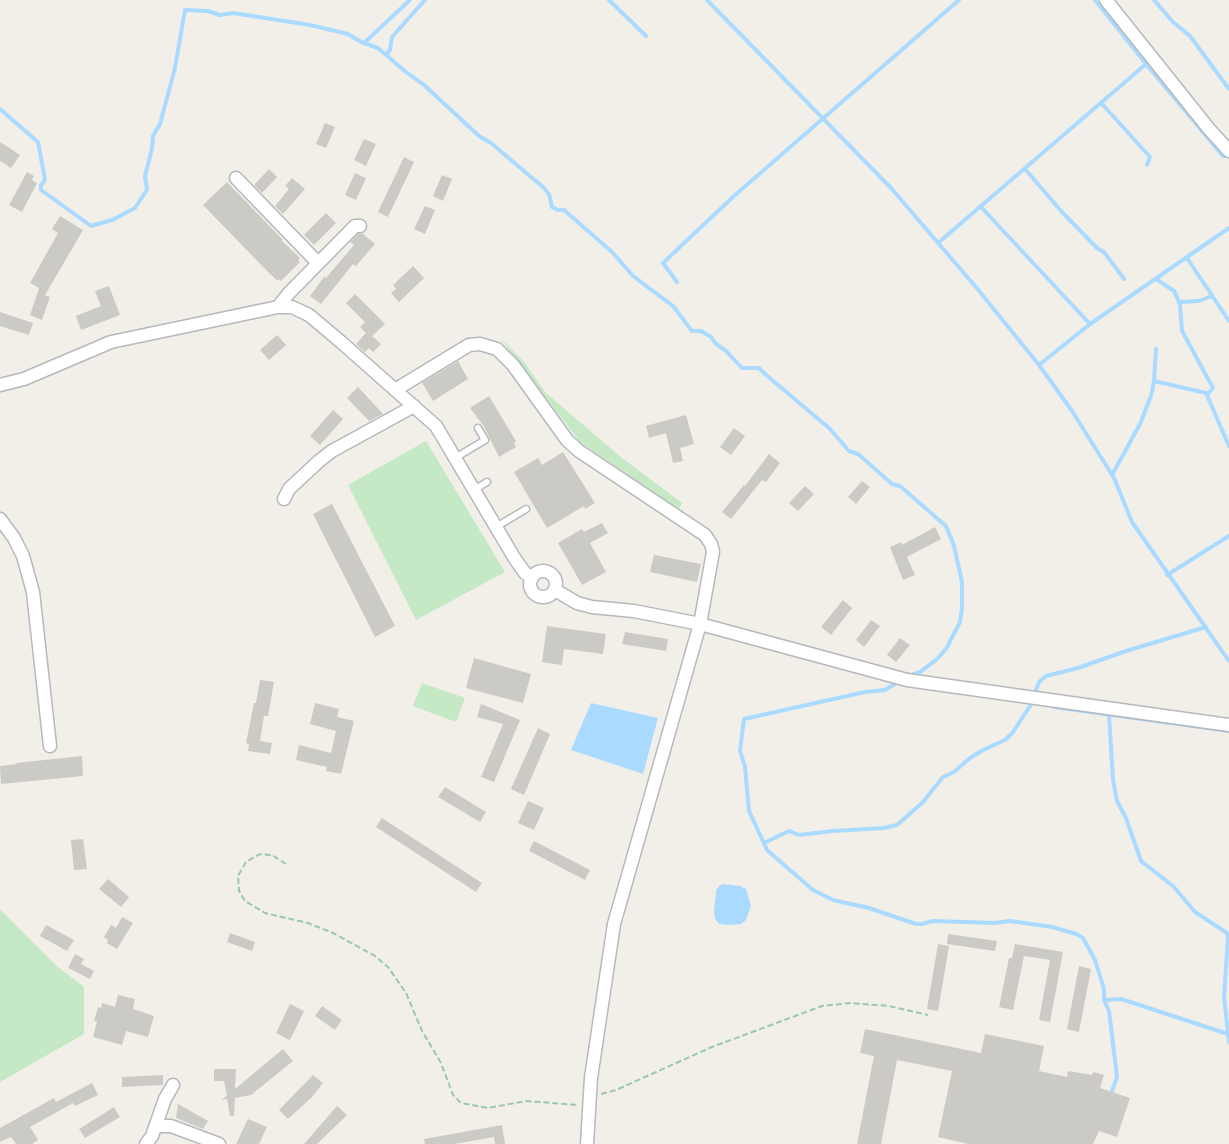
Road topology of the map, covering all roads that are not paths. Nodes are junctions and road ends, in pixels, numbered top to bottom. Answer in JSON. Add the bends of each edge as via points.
{"nodes":[{"id":1,"x":1106,"y":0,"type":"edge"},
{"id":2,"x":1229,"y":151,"type":"edge"},
{"id":3,"x":236,"y":178,"type":"dead end"},
{"id":4,"x":360,"y":226,"type":"dead end"},
{"id":5,"x":318,"y":263,"type":"junction"},
{"id":6,"x":278,"y":307,"type":"junction"},
{"id":7,"x":0,"y":386,"type":"edge"},
{"id":8,"x":395,"y":390,"type":"junction"},
{"id":9,"x":414,"y":406,"type":"junction"},
{"id":10,"x":478,"y":428,"type":"dead end"},
{"id":11,"x":455,"y":458,"type":"junction"},
{"id":12,"x":488,"y":482,"type":"dead end"},
{"id":13,"x":474,"y":490,"type":"junction"},
{"id":14,"x":284,"y":499,"type":"dead end"},
{"id":15,"x":526,"y":509,"type":"dead end"},
{"id":16,"x":0,"y":519,"type":"edge"},
{"id":17,"x":495,"y":527,"type":"junction"},
{"id":18,"x":700,"y":624,"type":"junction"},
{"id":19,"x":1229,"y":725,"type":"edge"},
{"id":20,"x":50,"y":746,"type":"dead end"},
{"id":21,"x":173,"y":1085,"type":"dead end"},
{"id":22,"x":156,"y":1126,"type":"junction"},
{"id":23,"x":146,"y":1144,"type":"edge"},
{"id":24,"x":219,"y":1144,"type":"edge"},
{"id":25,"x":587,"y":1144,"type":"edge"}],
"edges":[{"from":1,"to":2,"type":"street"},
{"from":3,"to":5,"type":"street"},
{"from":4,"to":5,"type":"street","via":[[355,226]]},
{"from":5,"to":6,"type":"street"},
{"from":6,"to":7,"type":"street","via":[[111,342]]},
{"from":6,"to":8,"type":"street","via":[[292,307],[309,315]]},
{"from":8,"to":9,"type":"street"},
{"from":8,"to":18,"type":"street","via":[[469,345],[497,349],[579,451],[705,535],[713,552]]},
{"from":9,"to":11,"type":"street","via":[[436,426]]},
{"from":9,"to":14,"type":"street","via":[[319,461],[289,489]]},
{"from":10,"to":11,"type":"lane","via":[[485,440]]},
{"from":11,"to":13,"type":"street"},
{"from":12,"to":13,"type":"lane"},
{"from":13,"to":17,"type":"street"},
{"from":15,"to":17,"type":"lane"},
{"from":16,"to":20,"type":"street","via":[[23,556],[33,591]]},
{"from":17,"to":18,"type":"street","via":[[525,573],[532,578],[538,572],[551,574],[556,581],[555,590],[578,603]]},
{"from":18,"to":19,"type":"street","via":[[907,680]]},
{"from":18,"to":25,"type":"street","via":[[614,924]]},
{"from":21,"to":22,"type":"street"},
{"from":22,"to":23,"type":"street"},
{"from":22,"to":24,"type":"street","via":[[171,1126]]}]}
